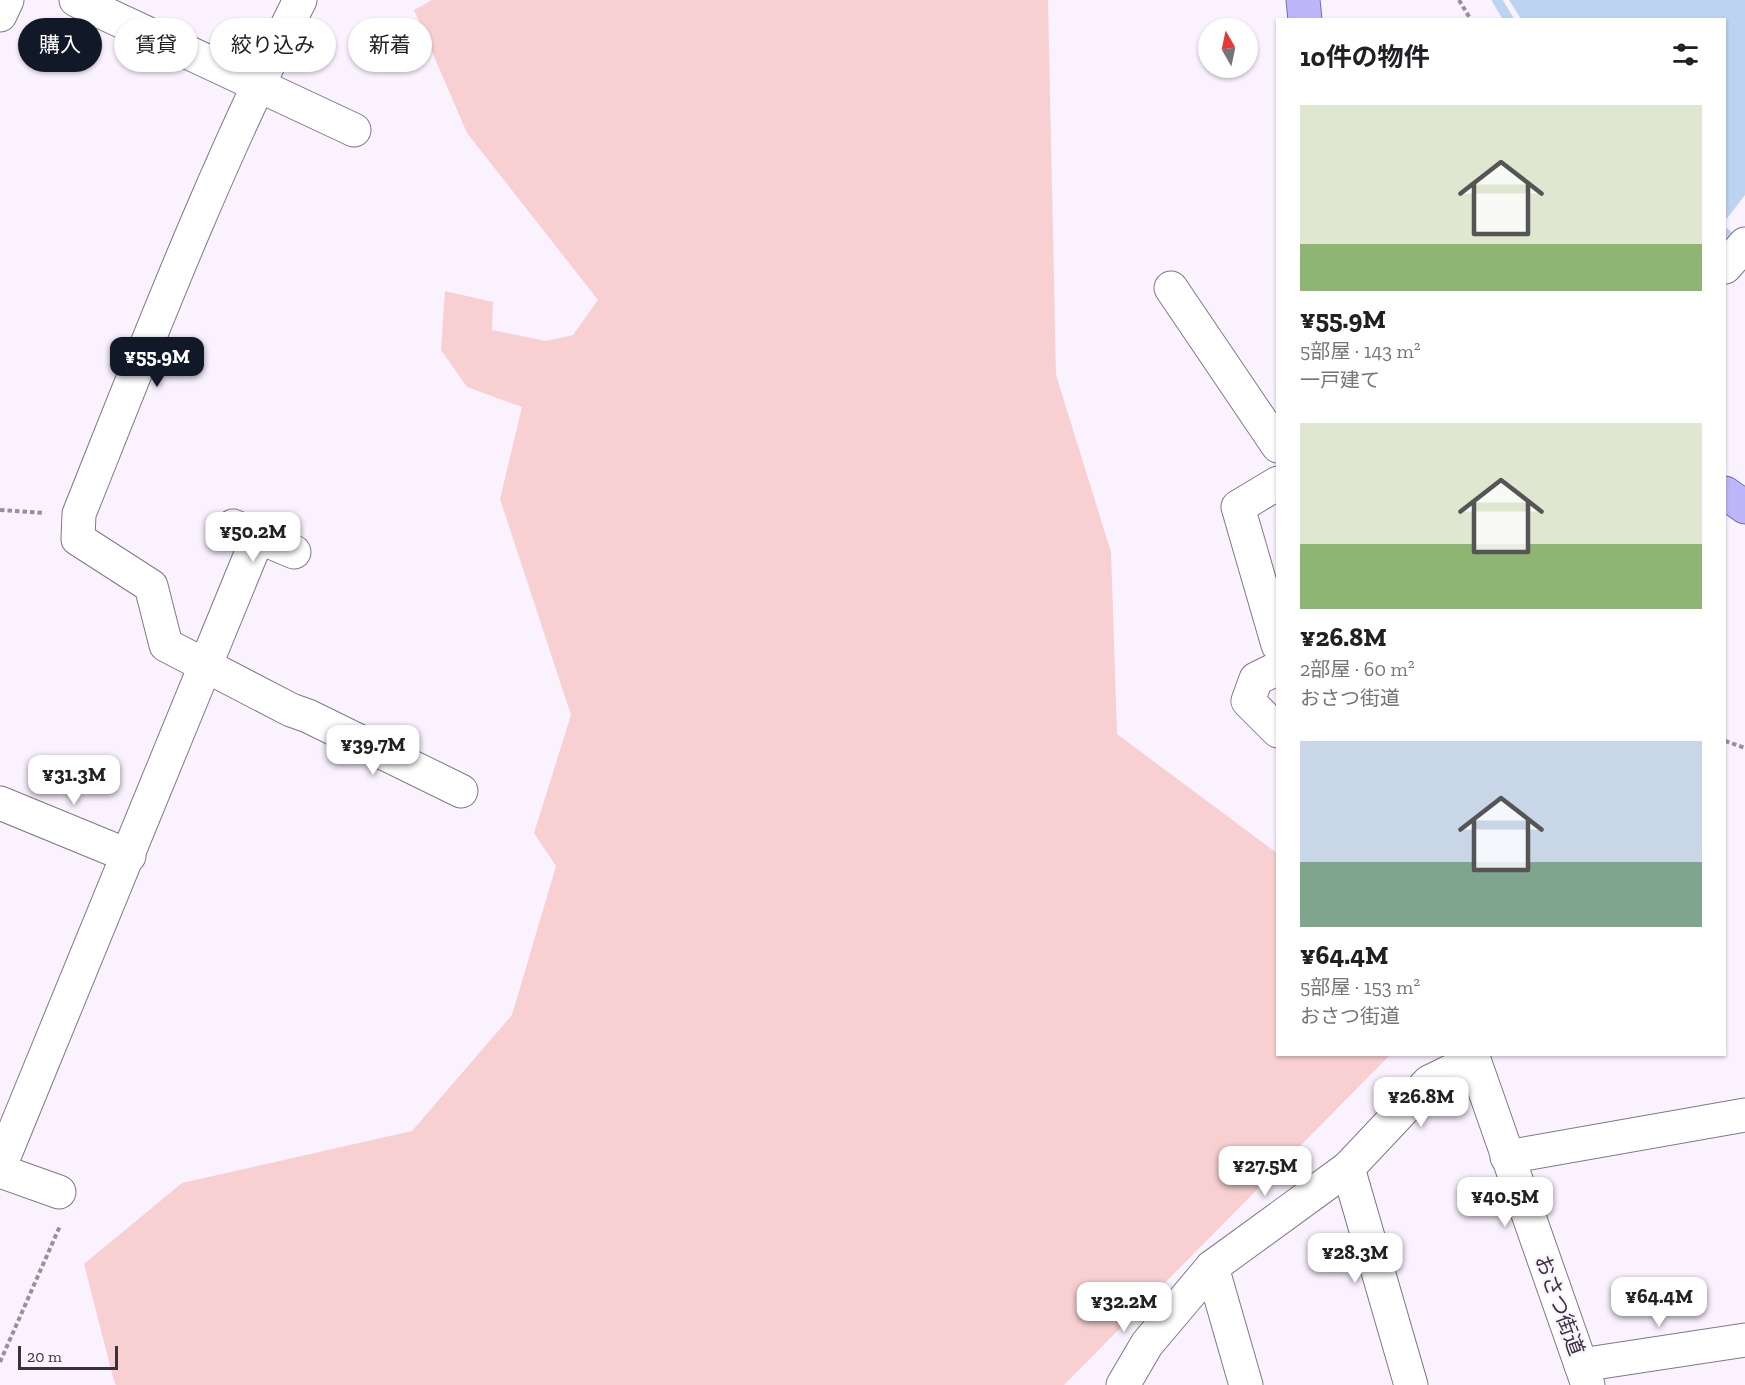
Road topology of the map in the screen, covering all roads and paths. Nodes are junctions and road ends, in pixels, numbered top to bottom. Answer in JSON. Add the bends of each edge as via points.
{"nodes":[{"id":1,"x":7,"y":0,"type":"edge"},
{"id":2,"x":76,"y":0,"type":"edge"},
{"id":3,"x":300,"y":0,"type":"edge"},
{"id":4,"x":1304,"y":0,"type":"edge"},
{"id":5,"x":1459,"y":0,"type":"edge"},
{"id":6,"x":0,"y":15,"type":"edge"},
{"id":7,"x":1305,"y":18,"type":"edge"},
{"id":8,"x":1470,"y":18,"type":"edge"},
{"id":9,"x":257,"y":84,"type":"junction"},
{"id":10,"x":354,"y":130,"type":"dead end"},
{"id":11,"x":1171,"y":288,"type":"dead end"},
{"id":12,"x":1276,"y":443,"type":"edge"},
{"id":13,"x":1276,"y":484,"type":"edge"},
{"id":14,"x":1726,"y":494,"type":"edge"},
{"id":15,"x":1745,"y":507,"type":"edge"},
{"id":16,"x":0,"y":510,"type":"edge"},
{"id":17,"x":79,"y":514,"type":"junction"},
{"id":18,"x":294,"y":552,"type":"dead end"},
{"id":19,"x":1276,"y":638,"type":"edge"},
{"id":20,"x":204,"y":663,"type":"junction"},
{"id":21,"x":1276,"y":669,"type":"edge"},
{"id":22,"x":1276,"y":728,"type":"edge"},
{"id":23,"x":1726,"y":741,"type":"edge"},
{"id":24,"x":1745,"y":748,"type":"edge"},
{"id":25,"x":460,"y":791,"type":"dead end"},
{"id":26,"x":0,"y":803,"type":"edge"},
{"id":27,"x":129,"y":855,"type":"junction"},
{"id":28,"x":1473,"y":1058,"type":"edge"},
{"id":29,"x":1745,"y":1115,"type":"edge"},
{"id":30,"x":1507,"y":1157,"type":"junction"},
{"id":31,"x":0,"y":1161,"type":"edge"},
{"id":32,"x":1348,"y":1168,"type":"junction"},
{"id":33,"x":0,"y":1171,"type":"edge"},
{"id":34,"x":59,"y":1192,"type":"joint"},
{"id":35,"x":1212,"y":1267,"type":"junction"},
{"id":36,"x":1745,"y":1340,"type":"edge"},
{"id":37,"x":0,"y":1362,"type":"edge"},
{"id":38,"x":1584,"y":1375,"type":"edge"},
{"id":39,"x":1123,"y":1385,"type":"edge"},
{"id":40,"x":1246,"y":1385,"type":"edge"},
{"id":41,"x":1411,"y":1385,"type":"edge"}],
"edges":[{"from":1,"to":6,"type":"street"},
{"from":2,"to":9,"type":"street"},
{"from":3,"to":9,"type":"street"},
{"from":4,"to":7,"type":"main road"},
{"from":5,"to":8,"type":"path"},
{"from":9,"to":10,"type":"street"},
{"from":9,"to":17,"type":"street","via":[[174,275]]},
{"from":11,"to":12,"type":"street"},
{"from":13,"to":19,"type":"street","via":[[1238,507]]},
{"from":14,"to":15,"type":"main road"},
{"from":16,"to":17,"type":"path"},
{"from":17,"to":20,"type":"street","via":[[78,539],[151,586],[166,645]]},
{"from":18,"to":20,"type":"street","via":[[245,532]]},
{"from":20,"to":25,"type":"street","via":[[291,710]]},
{"from":20,"to":27,"type":"street"},
{"from":21,"to":22,"type":"street","via":[[1256,679],[1248,701]]},
{"from":23,"to":24,"type":"path"},
{"from":26,"to":27,"type":"street"},
{"from":27,"to":31,"type":"street"},
{"from":28,"to":30,"type":"street","name":"おさつ街道"},
{"from":28,"to":32,"type":"street","via":[[1429,1082]]},
{"from":29,"to":30,"type":"street"},
{"from":30,"to":38,"type":"street","name":"おさつ街道"},
{"from":32,"to":35,"type":"street"},
{"from":32,"to":41,"type":"street"},
{"from":33,"to":34,"type":"street"},
{"from":34,"to":37,"type":"path","via":[[66,1212]]},
{"from":35,"to":39,"type":"street","via":[[1147,1344]]},
{"from":35,"to":40,"type":"street"},
{"from":36,"to":38,"type":"street"}]}
